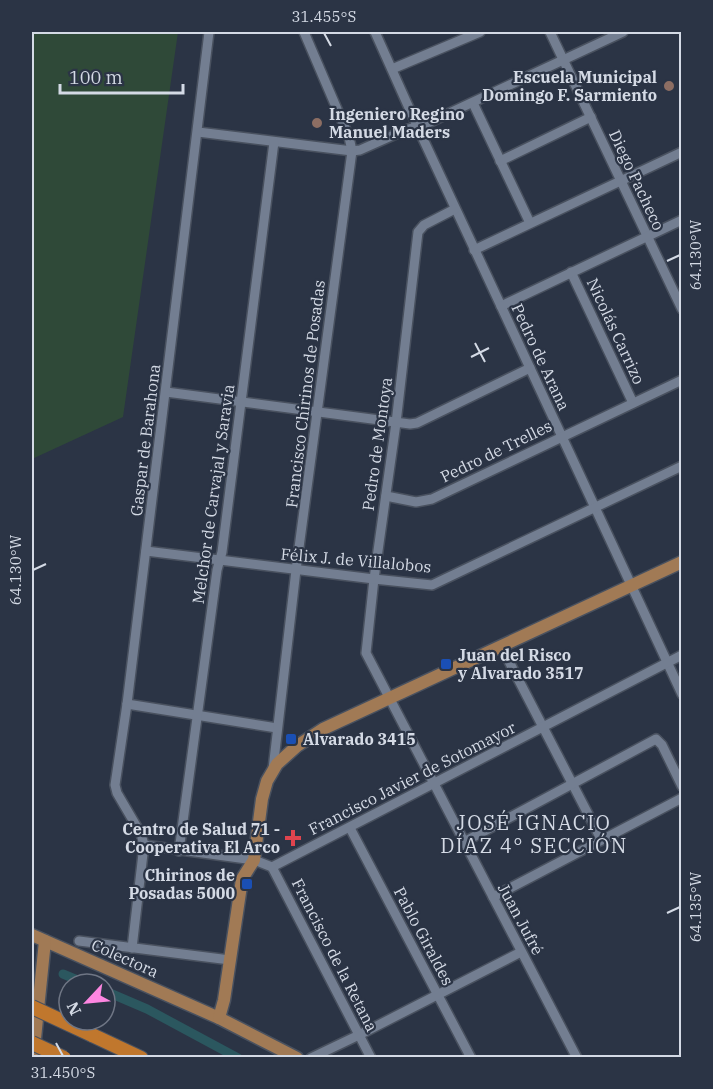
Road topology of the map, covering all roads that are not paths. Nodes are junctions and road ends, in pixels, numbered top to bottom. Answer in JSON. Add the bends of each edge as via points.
{"nodes":[{"id":1,"x":209,"y":32,"type":"edge"},
{"id":2,"x":304,"y":32,"type":"edge"},
{"id":3,"x":375,"y":32,"type":"edge"},
{"id":4,"x":480,"y":32,"type":"edge"},
{"id":5,"x":550,"y":32,"type":"edge"},
{"id":6,"x":624,"y":32,"type":"edge"},
{"id":7,"x":564,"y":60,"type":"junction"},
{"id":8,"x":392,"y":69,"type":"junction"},
{"id":9,"x":473,"y":103,"type":"junction"},
{"id":10,"x":591,"y":117,"type":"junction"},
{"id":11,"x":418,"y":128,"type":"junction"},
{"id":12,"x":198,"y":132,"type":"junction"},
{"id":13,"x":274,"y":142,"type":"junction"},
{"id":14,"x":352,"y":151,"type":"junction"},
{"id":15,"x":681,"y":152,"type":"edge"},
{"id":16,"x":500,"y":160,"type":"junction"},
{"id":17,"x":621,"y":180,"type":"junction"},
{"id":18,"x":456,"y":209,"type":"junction"},
{"id":19,"x":681,"y":220,"type":"edge"},
{"id":20,"x":530,"y":224,"type":"junction"},
{"id":21,"x":647,"y":236,"type":"junction"},
{"id":22,"x":474,"y":250,"type":"junction"},
{"id":23,"x":571,"y":272,"type":"junction"},
{"id":24,"x":501,"y":306,"type":"junction"},
{"id":25,"x":681,"y":309,"type":"edge"},
{"id":26,"x":530,"y":368,"type":"junction"},
{"id":27,"x":681,"y":380,"type":"edge"},
{"id":28,"x":166,"y":392,"type":"junction"},
{"id":29,"x":240,"y":401,"type":"junction"},
{"id":30,"x":633,"y":403,"type":"junction"},
{"id":31,"x":318,"y":411,"type":"junction"},
{"id":32,"x":396,"y":423,"type":"junction"},
{"id":33,"x":562,"y":436,"type":"junction"},
{"id":34,"x":681,"y":466,"type":"edge"},
{"id":35,"x":386,"y":496,"type":"junction"},
{"id":36,"x":595,"y":507,"type":"junction"},
{"id":37,"x":146,"y":551,"type":"junction"},
{"id":38,"x":220,"y":561,"type":"junction"},
{"id":39,"x":681,"y":562,"type":"edge"},
{"id":40,"x":296,"y":570,"type":"junction"},
{"id":41,"x":374,"y":579,"type":"junction"},
{"id":42,"x":631,"y":586,"type":"junction"},
{"id":43,"x":501,"y":646,"type":"junction"},
{"id":44,"x":681,"y":655,"type":"edge"},
{"id":45,"x":667,"y":663,"type":"junction"},
{"id":46,"x":681,"y":694,"type":"edge"},
{"id":47,"x":389,"y":699,"type":"junction"},
{"id":48,"x":128,"y":704,"type":"junction"},
{"id":49,"x":199,"y":716,"type":"junction"},
{"id":50,"x":543,"y":727,"type":"junction"},
{"id":51,"x":277,"y":728,"type":"junction"},
{"id":52,"x":273,"y":769,"type":"junction"},
{"id":53,"x":434,"y":784,"type":"junction"},
{"id":54,"x":572,"y":784,"type":"junction"},
{"id":55,"x":681,"y":786,"type":"edge"},
{"id":56,"x":681,"y":798,"type":"edge"},
{"id":57,"x":350,"y":828,"type":"junction"},
{"id":58,"x":601,"y":839,"type":"junction"},
{"id":59,"x":464,"y":842,"type":"junction"},
{"id":60,"x":144,"y":845,"type":"junction"},
{"id":61,"x":178,"y":850,"type":"junction"},
{"id":62,"x":254,"y":860,"type":"junction"},
{"id":63,"x":272,"y":867,"type":"junction"},
{"id":64,"x":493,"y":897,"type":"junction"},
{"id":65,"x":32,"y":935,"type":"edge"},
{"id":66,"x":45,"y":941,"type":"junction"},
{"id":67,"x":79,"y":941,"type":"dead end"},
{"id":68,"x":132,"y":948,"type":"junction"},
{"id":69,"x":521,"y":952,"type":"junction"},
{"id":70,"x":230,"y":960,"type":"junction"},
{"id":71,"x":438,"y":994,"type":"junction"},
{"id":72,"x":32,"y":1007,"type":"edge"},
{"id":73,"x":219,"y":1018,"type":"junction"},
{"id":74,"x":359,"y":1035,"type":"junction"},
{"id":75,"x":32,"y":1042,"type":"edge"},
{"id":76,"x":33,"y":1058,"type":"edge"},
{"id":77,"x":64,"y":1058,"type":"edge"},
{"id":78,"x":141,"y":1058,"type":"edge"},
{"id":79,"x":297,"y":1058,"type":"edge"},
{"id":80,"x":311,"y":1058,"type":"edge"},
{"id":81,"x":371,"y":1058,"type":"edge"},
{"id":82,"x":471,"y":1058,"type":"edge"},
{"id":83,"x":577,"y":1058,"type":"edge"}],
"edges":[{"from":1,"to":12,"type":"street","name":"Gaspar de Barahona"},
{"from":2,"to":14,"type":"street","name":"Francisco Chirinos de Posadas"},
{"from":3,"to":8,"type":"street","name":"Pedro de Arana"},
{"from":4,"to":8,"type":"street"},
{"from":5,"to":7,"type":"street","name":"Diego Pacheco"},
{"from":6,"to":7,"type":"street"},
{"from":7,"to":9,"type":"street"},
{"from":7,"to":10,"type":"street","name":"Diego Pacheco"},
{"from":8,"to":11,"type":"street","name":"Pedro de Arana"},
{"from":9,"to":11,"type":"street"},
{"from":9,"to":16,"type":"street"},
{"from":10,"to":16,"type":"street"},
{"from":10,"to":17,"type":"street","name":"Diego Pacheco"},
{"from":11,"to":14,"type":"street"},
{"from":11,"to":18,"type":"street","name":"Pedro de Arana"},
{"from":12,"to":13,"type":"street"},
{"from":12,"to":28,"type":"street","name":"Gaspar de Barahona"},
{"from":13,"to":14,"type":"street"},
{"from":13,"to":29,"type":"street","name":"Melchor de Carvajal y Saravia"},
{"from":14,"to":31,"type":"street","name":"Francisco Chirinos de Posadas"},
{"from":15,"to":17,"type":"street"},
{"from":16,"to":20,"type":"street"},
{"from":17,"to":20,"type":"street"},
{"from":17,"to":21,"type":"street","name":"Diego Pacheco"},
{"from":18,"to":22,"type":"street","name":"Pedro de Arana"},
{"from":18,"to":32,"type":"street","name":"Pedro de Montoya","via":[[418,232]]},
{"from":19,"to":21,"type":"street"},
{"from":20,"to":22,"type":"street"},
{"from":21,"to":23,"type":"street"},
{"from":21,"to":25,"type":"street","name":"Diego Pacheco"},
{"from":22,"to":24,"type":"street","name":"Pedro de Arana"},
{"from":23,"to":24,"type":"street"},
{"from":23,"to":30,"type":"street","name":"Nicolás Carrizo"},
{"from":24,"to":26,"type":"street","name":"Pedro de Arana"},
{"from":26,"to":32,"type":"street","via":[[417,423]]},
{"from":26,"to":33,"type":"street","name":"Pedro de Arana"},
{"from":27,"to":30,"type":"street","name":"Pedro de Trelles"},
{"from":28,"to":29,"type":"street"},
{"from":28,"to":37,"type":"street","name":"Gaspar de Barahona"},
{"from":29,"to":31,"type":"street"},
{"from":29,"to":38,"type":"street","name":"Melchor de Carvajal y Saravia"},
{"from":30,"to":33,"type":"street","name":"Pedro de Trelles"},
{"from":31,"to":32,"type":"street"},
{"from":31,"to":40,"type":"street","name":"Francisco Chirinos de Posadas"},
{"from":32,"to":35,"type":"street","name":"Pedro de Montoya"},
{"from":33,"to":35,"type":"street","name":"Pedro de Trelles","via":[[432,499],[416,502]]},
{"from":33,"to":36,"type":"street","name":"Pedro de Arana"},
{"from":34,"to":36,"type":"street","name":"Félix J. de Villalobos"},
{"from":35,"to":41,"type":"street","name":"Pedro de Montoya"},
{"from":36,"to":41,"type":"street","name":"Félix J. de Villalobos","via":[[438,583]]},
{"from":36,"to":42,"type":"street","name":"Pedro de Arana"},
{"from":37,"to":38,"type":"street","name":"Félix J. de Villalobos"},
{"from":37,"to":48,"type":"street","name":"Gaspar de Barahona"},
{"from":38,"to":40,"type":"street","name":"Félix J. de Villalobos"},
{"from":38,"to":49,"type":"street","name":"Melchor de Carvajal y Saravia"},
{"from":39,"to":42,"type":"main road"},
{"from":40,"to":41,"type":"street","name":"Félix J. de Villalobos"},
{"from":40,"to":51,"type":"street","name":"Francisco Chirinos de Posadas"},
{"from":41,"to":47,"type":"street","name":"Pedro de Montoya","via":[[366,653]]},
{"from":42,"to":43,"type":"main road"},
{"from":42,"to":45,"type":"street","name":"Pedro de Arana"},
{"from":43,"to":47,"type":"main road"},
{"from":43,"to":50,"type":"street"},
{"from":44,"to":45,"type":"street","name":"Francisco Javier de Sotomayor"},
{"from":45,"to":46,"type":"street","name":"Pedro de Arana"},
{"from":45,"to":50,"type":"street","name":"Francisco Javier de Sotomayor"},
{"from":47,"to":52,"type":"main road","via":[[323,729]]},
{"from":47,"to":53,"type":"street","name":"Juan Jufré"},
{"from":48,"to":49,"type":"street"},
{"from":48,"to":60,"type":"street","name":"Gaspar de Barahona","via":[[115,785]]},
{"from":49,"to":51,"type":"street"},
{"from":49,"to":61,"type":"street","name":"Melchor de Carvajal y Saravia"},
{"from":50,"to":53,"type":"street","name":"Francisco Javier de Sotomayor"},
{"from":50,"to":54,"type":"street"},
{"from":51,"to":52,"type":"street","name":"Francisco Chirinos de Posadas"},
{"from":52,"to":62,"type":"main road","via":[[262,799]]},
{"from":53,"to":57,"type":"street","name":"Francisco Javier de Sotomayor"},
{"from":53,"to":59,"type":"street","name":"Juan Jufré"},
{"from":54,"to":55,"type":"street","via":[[656,739]]},
{"from":54,"to":58,"type":"street"},
{"from":54,"to":59,"type":"street"},
{"from":56,"to":58,"type":"street"},
{"from":57,"to":63,"type":"street","name":"Francisco Javier de Sotomayor"},
{"from":57,"to":71,"type":"street","name":"Pablo Giraldes"},
{"from":58,"to":64,"type":"street"},
{"from":59,"to":64,"type":"street","name":"Juan Jufré"},
{"from":60,"to":61,"type":"street"},
{"from":60,"to":68,"type":"street"},
{"from":61,"to":62,"type":"street"},
{"from":62,"to":63,"type":"street"},
{"from":62,"to":70,"type":"main road","via":[[242,879]]},
{"from":63,"to":74,"type":"street","name":"Francisco de la Retana"},
{"from":64,"to":69,"type":"street","name":"Juan Jufré"},
{"from":65,"to":66,"type":"main road","name":"Colectora"},
{"from":66,"to":73,"type":"main road","name":"Colectora"},
{"from":66,"to":76,"type":"main road"},
{"from":67,"to":68,"type":"street"},
{"from":68,"to":70,"type":"street"},
{"from":69,"to":71,"type":"street"},
{"from":69,"to":83,"type":"street","name":"Juan Jufré"},
{"from":70,"to":73,"type":"main road"},
{"from":71,"to":74,"type":"street"},
{"from":71,"to":82,"type":"street","name":"Pablo Giraldes"},
{"from":72,"to":78,"type":"highway","bridge":true},
{"from":73,"to":79,"type":"main road","name":"Colectora"},
{"from":74,"to":80,"type":"street"},
{"from":74,"to":81,"type":"street","name":"Francisco de la Retana"},
{"from":75,"to":77,"type":"highway","bridge":true}]}
